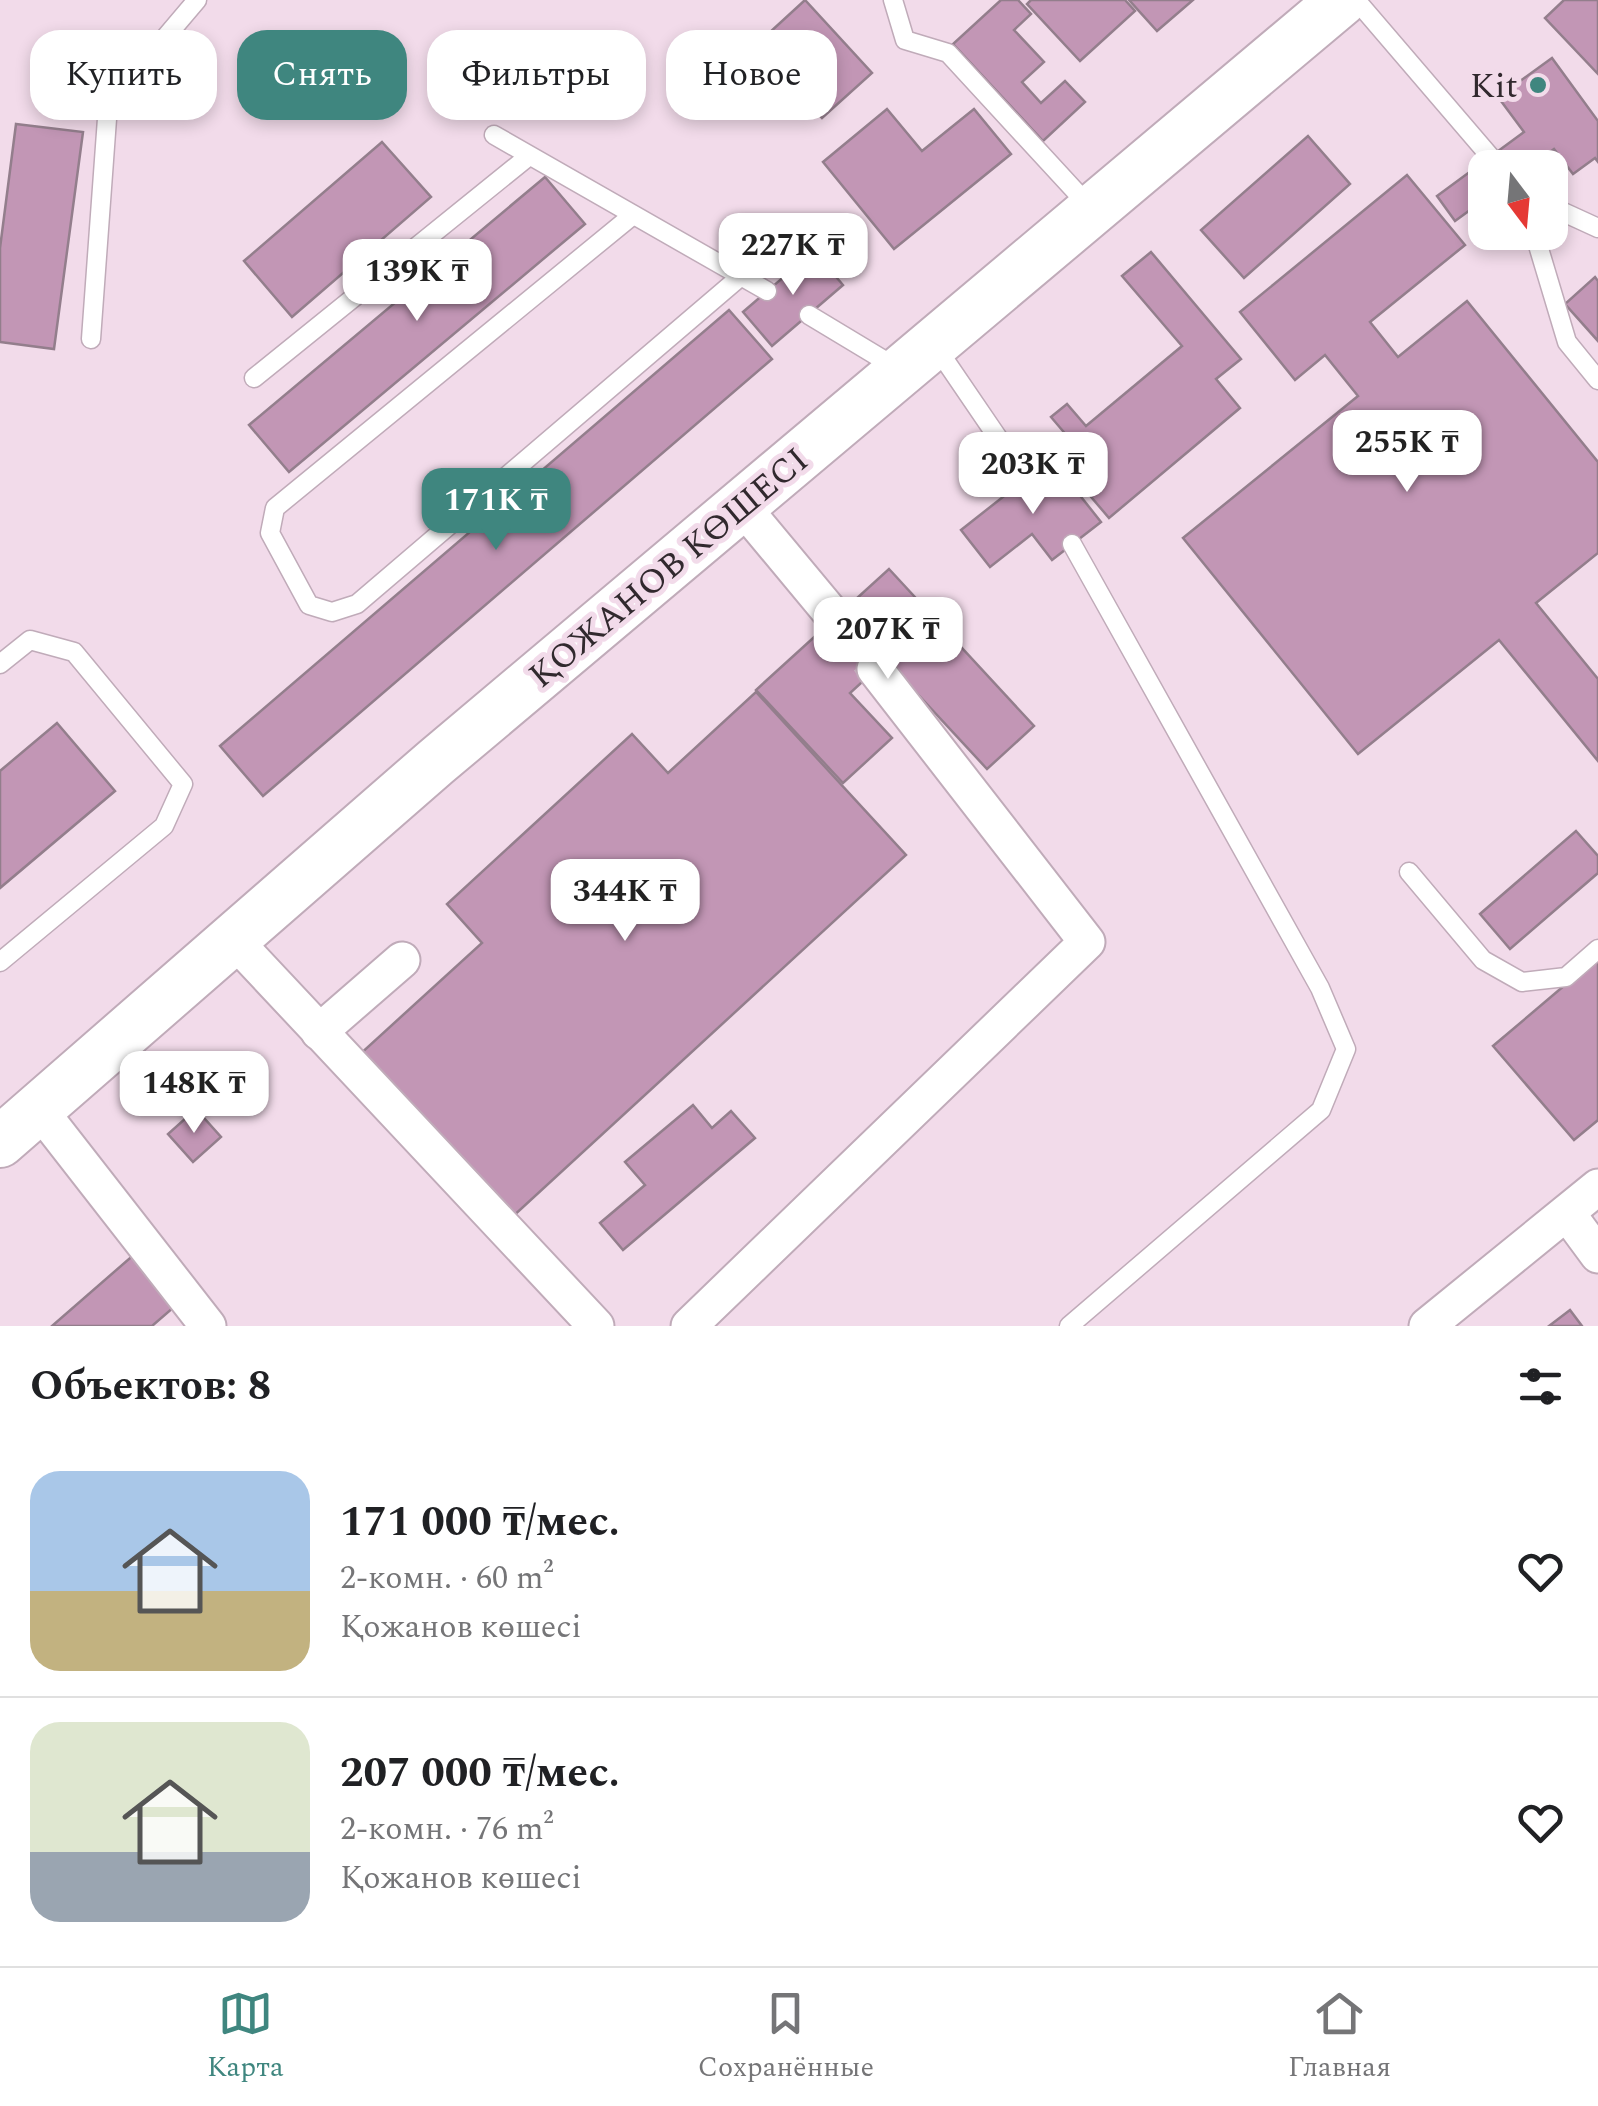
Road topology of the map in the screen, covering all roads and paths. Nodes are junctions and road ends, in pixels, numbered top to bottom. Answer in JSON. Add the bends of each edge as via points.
{"nodes":[{"id":1,"x":197,"y":0,"type":"edge"},
{"id":2,"x":894,"y":0,"type":"edge"},
{"id":3,"x":1342,"y":0,"type":"edge"},
{"id":4,"x":1356,"y":0,"type":"edge"},
{"id":5,"x":494,"y":135,"type":"dead end"},
{"id":6,"x":1485,"y":150,"type":"edge"},
{"id":7,"x":529,"y":156,"type":"junction"},
{"id":8,"x":1093,"y":210,"type":"junction"},
{"id":9,"x":1568,"y":214,"type":"edge"},
{"id":10,"x":632,"y":215,"type":"junction"},
{"id":11,"x":1598,"y":228,"type":"edge"},
{"id":12,"x":1539,"y":250,"type":"edge"},
{"id":13,"x":740,"y":277,"type":"junction"},
{"id":14,"x":767,"y":291,"type":"dead end"},
{"id":15,"x":808,"y":315,"type":"dead end"},
{"id":16,"x":92,"y":339,"type":"dead end"},
{"id":17,"x":918,"y":357,"type":"junction"},
{"id":18,"x":254,"y":378,"type":"dead end"},
{"id":19,"x":1598,"y":380,"type":"edge"},
{"id":20,"x":1026,"y":479,"type":"dead end"},
{"id":21,"x":741,"y":505,"type":"junction"},
{"id":22,"x":1072,"y":544,"type":"dead end"},
{"id":23,"x":835,"y":618,"type":"tunnel mouth"},
{"id":24,"x":0,"y":664,"type":"edge"},
{"id":25,"x":875,"y":669,"type":"tunnel mouth"},
{"id":26,"x":1409,"y":872,"type":"dead end"},
{"id":27,"x":232,"y":939,"type":"junction"},
{"id":28,"x":1598,"y":949,"type":"edge"},
{"id":29,"x":402,"y":960,"type":"dead end"},
{"id":30,"x":0,"y":962,"type":"edge"},
{"id":31,"x":320,"y":1032,"type":"junction"},
{"id":32,"x":38,"y":1108,"type":"junction"},
{"id":33,"x":0,"y":1142,"type":"edge"},
{"id":34,"x":1598,"y":1187,"type":"edge"},
{"id":35,"x":1567,"y":1213,"type":"junction"},
{"id":36,"x":1598,"y":1255,"type":"edge"},
{"id":37,"x":208,"y":1326,"type":"edge"},
{"id":38,"x":596,"y":1326,"type":"edge"},
{"id":39,"x":690,"y":1326,"type":"edge"},
{"id":40,"x":1068,"y":1326,"type":"edge"},
{"id":41,"x":1427,"y":1326,"type":"edge"}],
"edges":[{"from":1,"to":16,"type":"lane","via":[[108,105]]},
{"from":2,"to":8,"type":"lane","via":[[905,40],[948,53]]},
{"from":3,"to":8,"type":"main road","name":"ҚОЖАНОВ КӨШЕСІ"},
{"from":4,"to":6,"type":"lane"},
{"from":5,"to":7,"type":"lane"},
{"from":7,"to":10,"type":"lane"},
{"from":7,"to":18,"type":"lane"},
{"from":8,"to":17,"type":"main road","name":"ҚОЖАНОВ КӨШЕСІ"},
{"from":9,"to":11,"type":"lane"},
{"from":10,"to":13,"type":"lane"},
{"from":10,"to":13,"type":"lane","via":[[275,508],[270,533],[309,605],[332,612],[357,604]]},
{"from":12,"to":19,"type":"lane","via":[[1567,342]]},
{"from":13,"to":14,"type":"lane"},
{"from":15,"to":17,"type":"lane"},
{"from":17,"to":20,"type":"lane"},
{"from":17,"to":21,"type":"main road","name":"ҚОЖАНОВ КӨШЕСІ"},
{"from":21,"to":23,"type":"street"},
{"from":21,"to":27,"type":"main road","name":"ҚОЖАНОВ КӨШЕСІ"},
{"from":22,"to":40,"type":"lane","via":[[1320,988],[1346,1049],[1321,1110]]},
{"from":24,"to":30,"type":"lane","via":[[30,640],[74,652],[183,784],[164,826]]},
{"from":25,"to":39,"type":"street","via":[[1088,942]]},
{"from":26,"to":28,"type":"lane","via":[[1483,960],[1522,982],[1566,977]]},
{"from":27,"to":31,"type":"street"},
{"from":27,"to":32,"type":"main road","name":"ҚОЖАНОВ КӨШЕСІ"},
{"from":29,"to":31,"type":"street"},
{"from":31,"to":38,"type":"street"},
{"from":32,"to":33,"type":"main road","name":"ҚОЖАНОВ КӨШЕСІ"},
{"from":32,"to":37,"type":"street"},
{"from":34,"to":35,"type":"street"},
{"from":35,"to":36,"type":"street"},
{"from":35,"to":41,"type":"street"}]}
